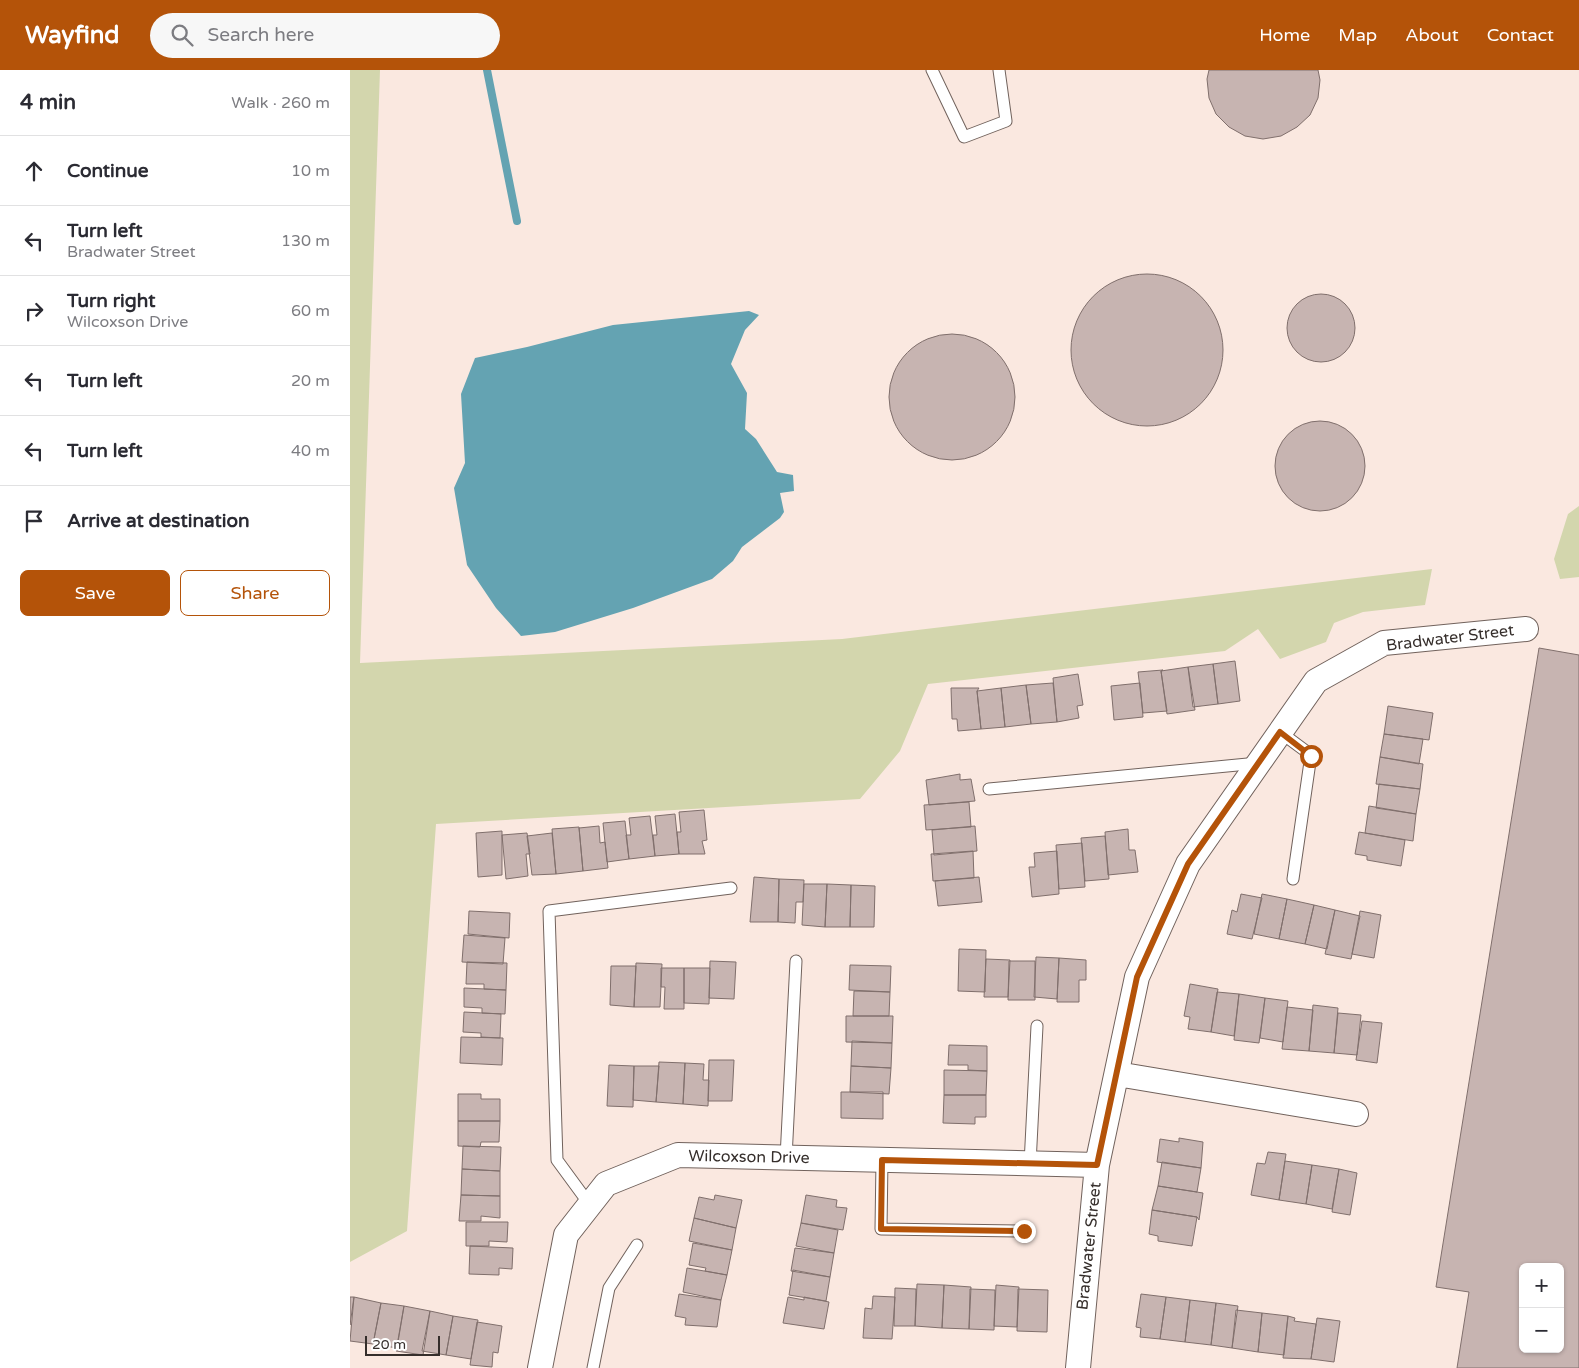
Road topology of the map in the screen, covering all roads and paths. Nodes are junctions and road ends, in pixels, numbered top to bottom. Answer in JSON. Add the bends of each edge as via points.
{"nodes":[{"id":1,"x":932,"y":70,"type":"edge"},
{"id":2,"x":999,"y":70,"type":"edge"},
{"id":3,"x":1526,"y":629,"type":"dead end"},
{"id":4,"x":1280,"y":732,"type":"junction"},
{"id":5,"x":1259,"y":762,"type":"junction"},
{"id":6,"x":989,"y":789,"type":"dead end"},
{"id":7,"x":1293,"y":878,"type":"dead end"},
{"id":8,"x":731,"y":888,"type":"dead end"},
{"id":9,"x":796,"y":961,"type":"dead end"},
{"id":10,"x":1037,"y":1026,"type":"dead end"},
{"id":11,"x":1117,"y":1074,"type":"junction"},
{"id":12,"x":1356,"y":1114,"type":"dead end"},
{"id":13,"x":786,"y":1158,"type":"junction"},
{"id":14,"x":882,"y":1160,"type":"junction"},
{"id":15,"x":1030,"y":1164,"type":"junction"},
{"id":16,"x":1097,"y":1165,"type":"junction"},
{"id":17,"x":590,"y":1205,"type":"junction"},
{"id":18,"x":1024,"y":1231,"type":"dead end"},
{"id":19,"x":637,"y":1245,"type":"dead end"},
{"id":20,"x":540,"y":1368,"type":"edge"},
{"id":21,"x":593,"y":1368,"type":"edge"},
{"id":22,"x":1078,"y":1368,"type":"edge"}],
"edges":[{"from":1,"to":2,"type":"lane","via":[[964,136],[1006,121]]},
{"from":3,"to":4,"type":"street","name":"Bradwater Street","via":[[1384,643],[1316,681]]},
{"from":4,"to":5,"type":"street","name":"Bradwater Street"},
{"from":4,"to":7,"type":"lane","via":[[1311,756]]},
{"from":5,"to":6,"type":"lane"},
{"from":5,"to":11,"type":"street","name":"Bradwater Street","via":[[1188,864],[1137,977]]},
{"from":8,"to":17,"type":"lane","via":[[549,911],[557,1160]]},
{"from":9,"to":13,"type":"lane"},
{"from":10,"to":15,"type":"lane"},
{"from":11,"to":12,"type":"street"},
{"from":11,"to":16,"type":"street","name":"Bradwater Street"},
{"from":13,"to":14,"type":"street","name":"Wilcoxson Drive"},
{"from":13,"to":17,"type":"street","name":"Wilcoxson Drive","via":[[678,1155],[606,1184]]},
{"from":14,"to":15,"type":"street","name":"Wilcoxson Drive"},
{"from":14,"to":18,"type":"lane","via":[[881,1229]]},
{"from":15,"to":16,"type":"street","name":"Wilcoxson Drive"},
{"from":16,"to":22,"type":"street","name":"Bradwater Street"},
{"from":17,"to":20,"type":"street","name":"Wilcoxson Drive","via":[[566,1235]]},
{"from":19,"to":21,"type":"lane","via":[[609,1288]]}]}
